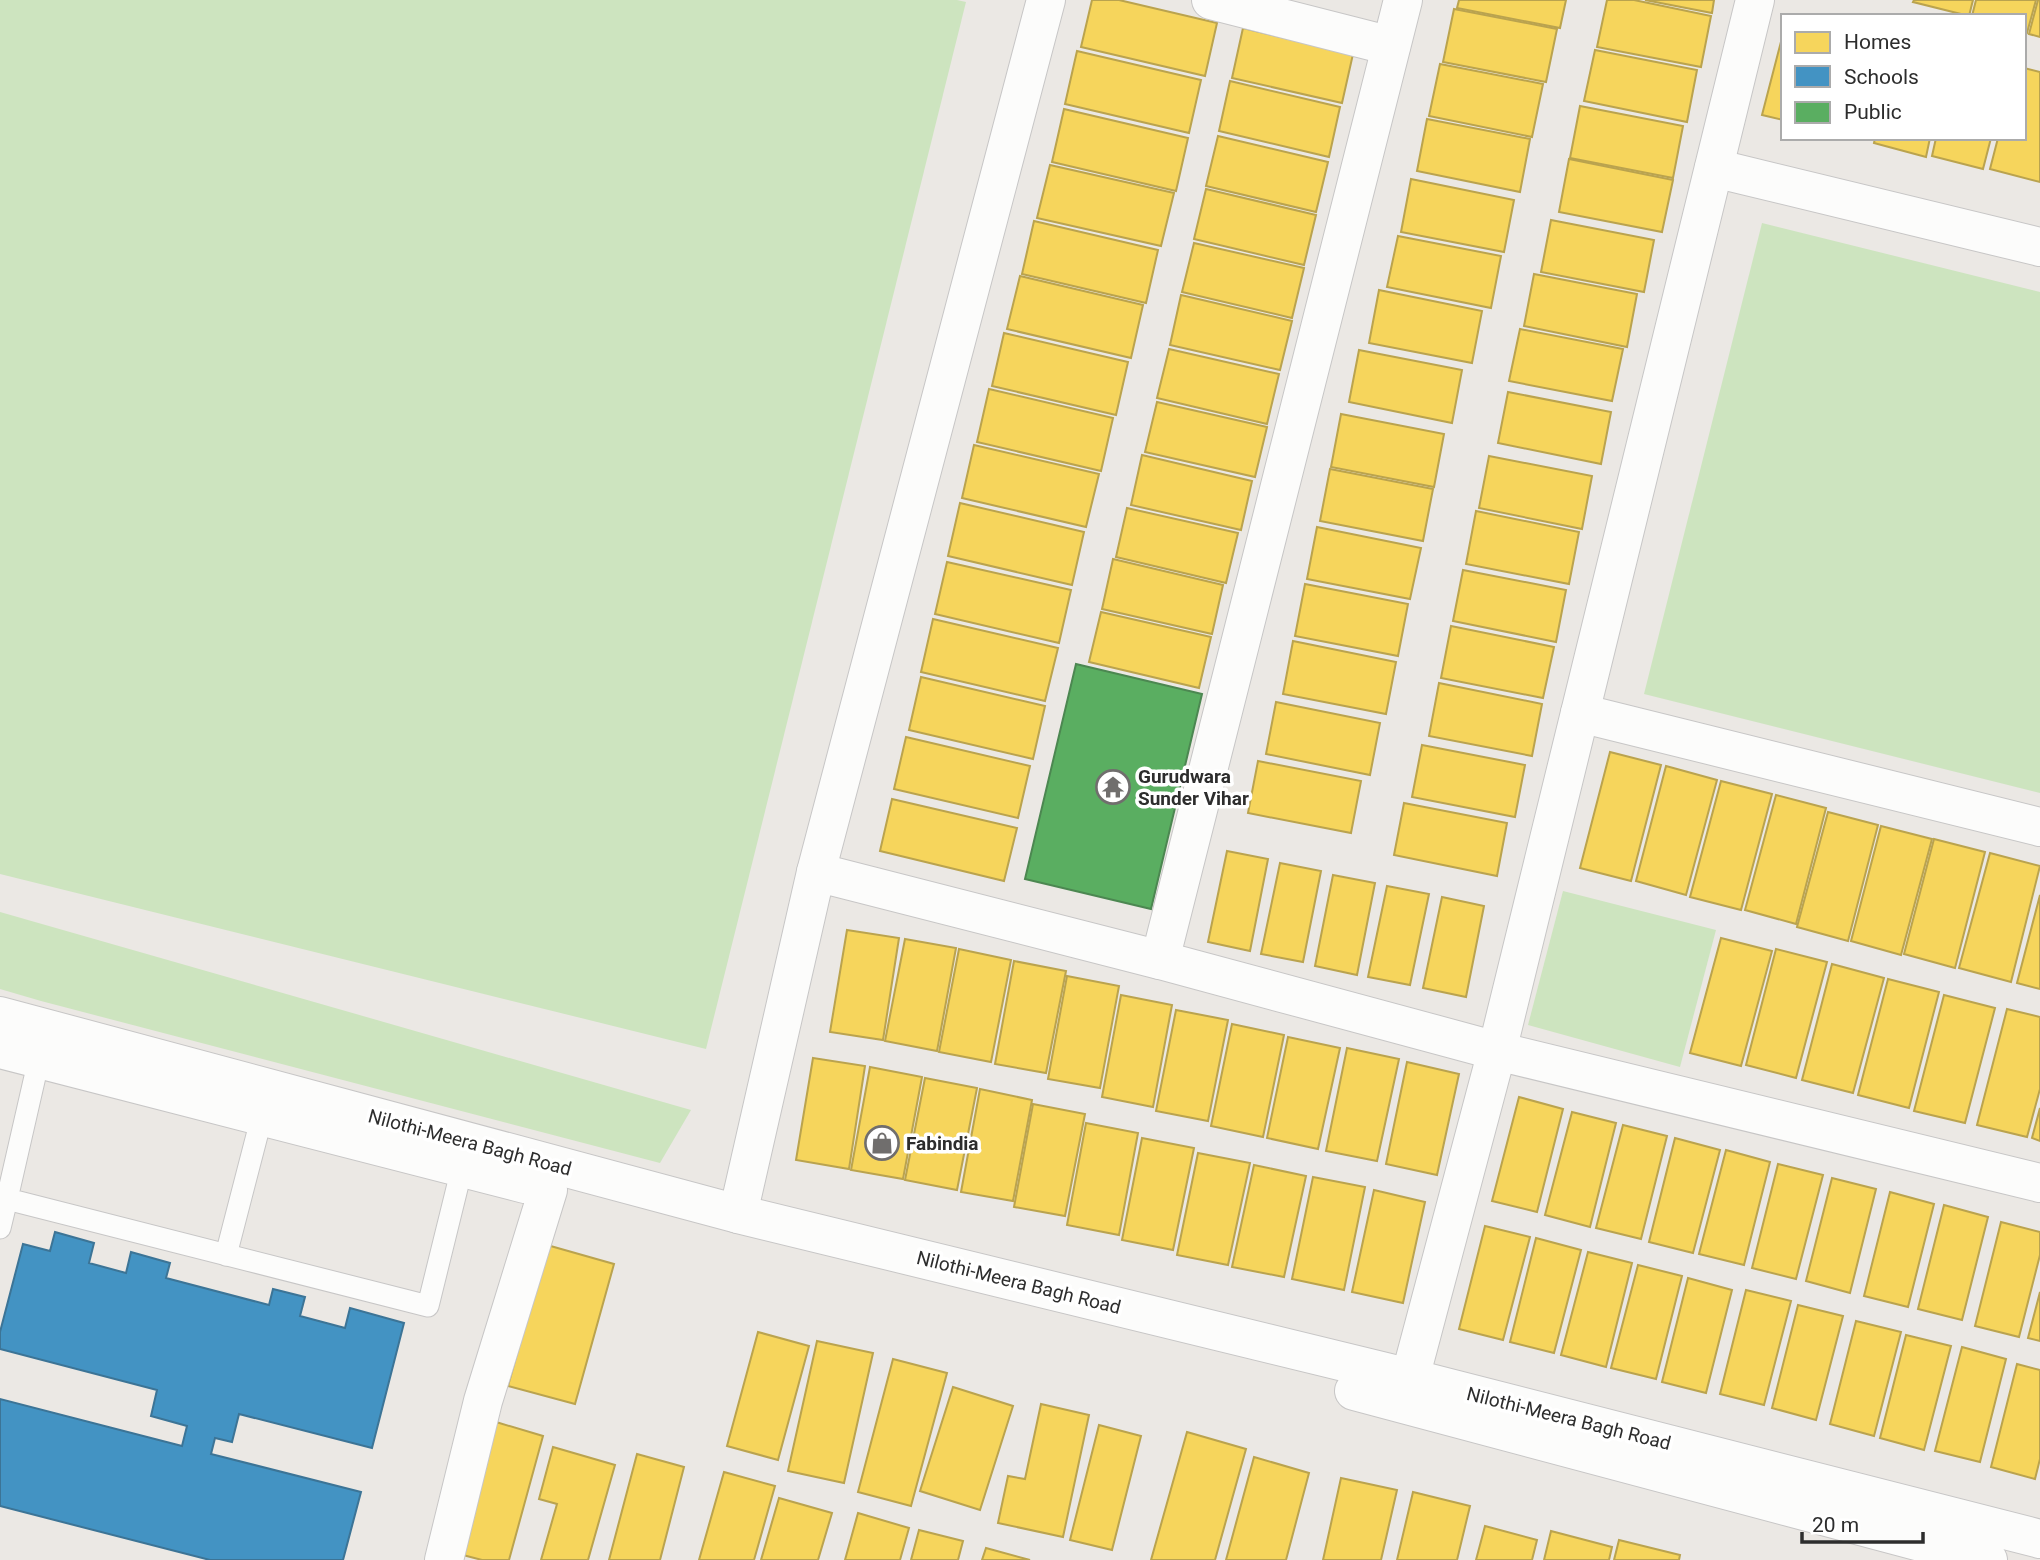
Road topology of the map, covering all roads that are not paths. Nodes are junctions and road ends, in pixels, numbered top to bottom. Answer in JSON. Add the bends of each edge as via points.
{"nodes":[{"id":1,"x":1046,"y":0,"type":"edge"},
{"id":2,"x":1211,"y":0,"type":"edge"},
{"id":3,"x":1403,"y":0,"type":"edge"},
{"id":4,"x":1755,"y":0,"type":"edge"},
{"id":5,"x":1391,"y":46,"type":"junction"},
{"id":6,"x":1714,"y":168,"type":"junction"},
{"id":7,"x":2040,"y":247,"type":"edge"},
{"id":8,"x":1580,"y":713,"type":"junction"},
{"id":9,"x":2040,"y":827,"type":"edge"},
{"id":10,"x":816,"y":872,"type":"junction"},
{"id":11,"x":1160,"y":960,"type":"junction"},
{"id":12,"x":2,"y":1037,"type":"edge"},
{"id":13,"x":1497,"y":1051,"type":"junction"},
{"id":14,"x":39,"y":1059,"type":"junction"},
{"id":15,"x":262,"y":1116,"type":"junction"},
{"id":16,"x":462,"y":1168,"type":"junction"},
{"id":17,"x":2040,"y":1183,"type":"edge"},
{"id":18,"x":548,"y":1190,"type":"junction"},
{"id":19,"x":7,"y":1199,"type":"junction"},
{"id":20,"x":738,"y":1214,"type":"junction"},
{"id":21,"x":0,"y":1228,"type":"edge"},
{"id":22,"x":226,"y":1255,"type":"junction"},
{"id":23,"x":1410,"y":1378,"type":"junction"},
{"id":24,"x":2040,"y":1539,"type":"edge"},
{"id":25,"x":444,"y":1560,"type":"edge"},
{"id":26,"x":1988,"y":1560,"type":"edge"}],
"edges":[{"from":1,"to":10,"type":"street"},
{"from":2,"to":5,"type":"street"},
{"from":3,"to":5,"type":"street"},
{"from":4,"to":6,"type":"street"},
{"from":5,"to":11,"type":"street"},
{"from":6,"to":7,"type":"street"},
{"from":6,"to":8,"type":"street"},
{"from":8,"to":9,"type":"street"},
{"from":8,"to":13,"type":"street"},
{"from":10,"to":11,"type":"street"},
{"from":10,"to":20,"type":"street"},
{"from":11,"to":13,"type":"street"},
{"from":12,"to":14,"type":"street","name":"Nilothi-Meera Bagh Road"},
{"from":12,"to":20,"type":"street","name":"Nilothi-Meera Bagh Road"},
{"from":13,"to":17,"type":"street"},
{"from":13,"to":23,"type":"street"},
{"from":14,"to":15,"type":"street","name":"Nilothi-Meera Bagh Road"},
{"from":14,"to":19,"type":"lane"},
{"from":15,"to":16,"type":"street","name":"Nilothi-Meera Bagh Road"},
{"from":15,"to":22,"type":"lane"},
{"from":16,"to":18,"type":"street","name":"Nilothi-Meera Bagh Road"},
{"from":16,"to":22,"type":"lane","via":[[428,1306]]},
{"from":18,"to":25,"type":"street","via":[[483,1401]]},
{"from":18,"to":26,"type":"street","name":"Nilothi-Meera Bagh Road","via":[[1403,1404]]},
{"from":19,"to":21,"type":"lane"},
{"from":19,"to":22,"type":"lane"},
{"from":20,"to":23,"type":"street","name":"Nilothi-Meera Bagh Road"},
{"from":23,"to":24,"type":"street","name":"Nilothi-Meera Bagh Road"}]}
